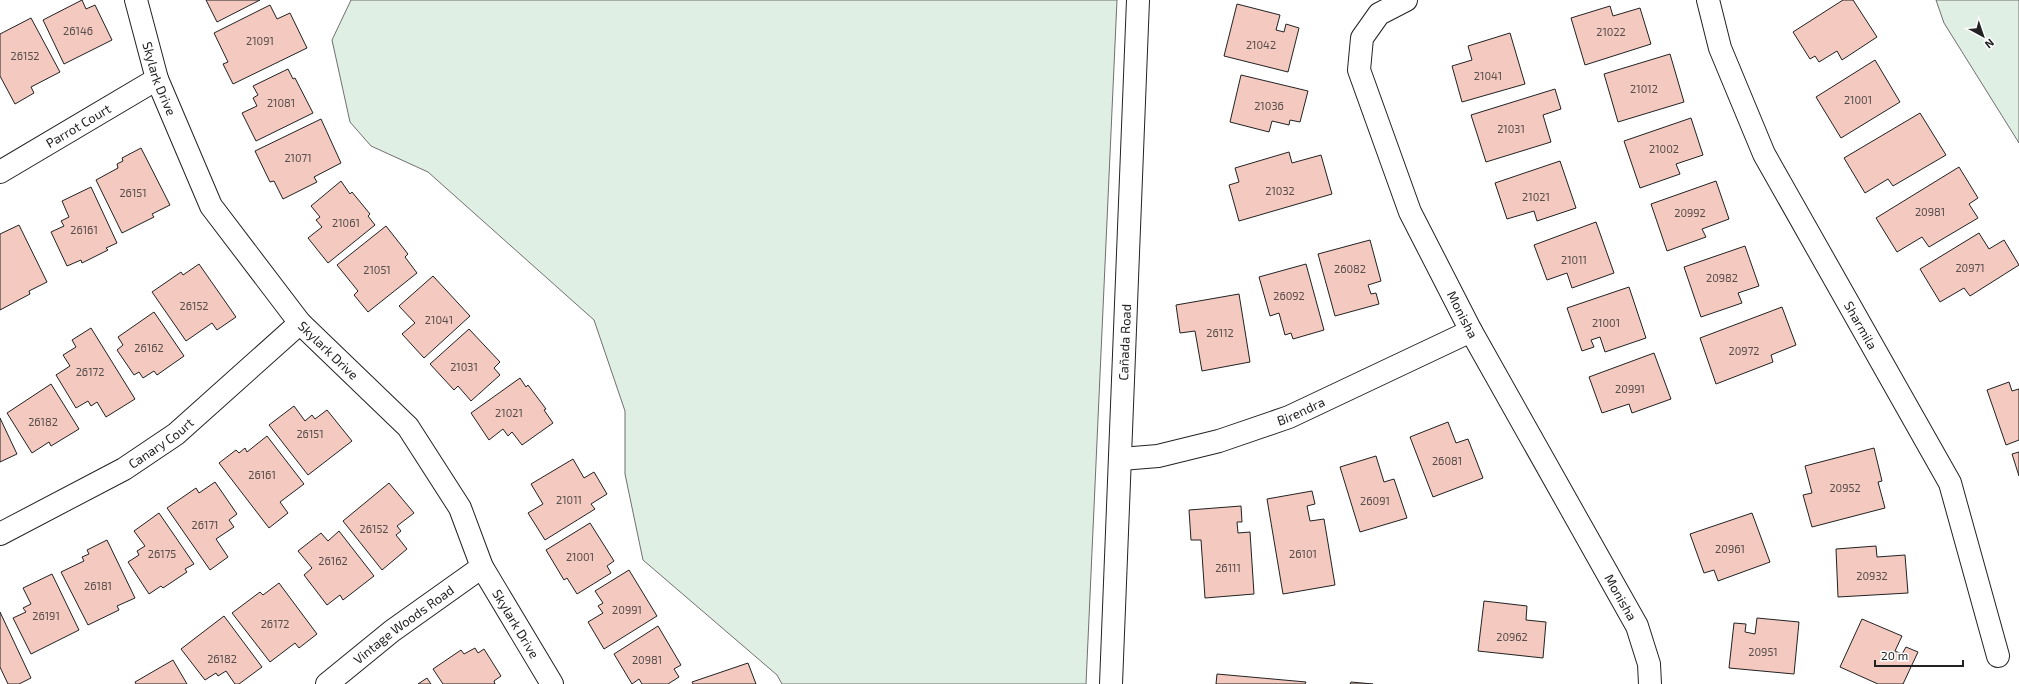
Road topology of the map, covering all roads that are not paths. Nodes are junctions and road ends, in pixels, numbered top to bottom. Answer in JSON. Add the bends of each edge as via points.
{"nodes":[{"id":1,"x":136,"y":0,"type":"edge"},
{"id":2,"x":1138,"y":0,"type":"edge"},
{"id":3,"x":1406,"y":0,"type":"edge"},
{"id":4,"x":1708,"y":0,"type":"edge"},
{"id":5,"x":157,"y":79,"type":"junction"},
{"id":6,"x":0,"y":172,"type":"edge"},
{"id":7,"x":300,"y":323,"type":"junction"},
{"id":8,"x":1471,"y":331,"type":"junction"},
{"id":9,"x":1121,"y":459,"type":"junction"},
{"id":10,"x":0,"y":534,"type":"edge"},
{"id":11,"x":482,"y":567,"type":"junction"},
{"id":12,"x":1998,"y":656,"type":"dead end"},
{"id":13,"x":327,"y":684,"type":"edge"},
{"id":14,"x":552,"y":684,"type":"edge"},
{"id":15,"x":1111,"y":684,"type":"edge"},
{"id":16,"x":1650,"y":684,"type":"edge"}],
"edges":[{"from":1,"to":5,"type":"street","name":"Skylark Drive"},
{"from":2,"to":9,"type":"street","name":"Cañada Road"},
{"from":3,"to":8,"type":"street","name":"Monisha","via":[[1379,14],[1362,38],[1359,70],[1410,212]]},
{"from":4,"to":12,"type":"street","name":"Sharmila","via":[[1720,48],[1764,154],[1950,483]]},
{"from":5,"to":6,"type":"street","name":"Parrot Court"},
{"from":5,"to":7,"type":"street","name":"Skylark Drive","via":[[211,206]]},
{"from":7,"to":10,"type":"street","name":"Canary Court","via":[[176,434],[124,469]]},
{"from":7,"to":11,"type":"street","name":"Skylark Drive","via":[[408,427],[460,508]]},
{"from":8,"to":9,"type":"street","name":"Birendra","via":[[1289,417],[1219,441],[1158,456]]},
{"from":8,"to":16,"type":"street","name":"Monisha","via":[[1637,626],[1649,664]]},
{"from":9,"to":15,"type":"street","name":"Cañada Road"},
{"from":11,"to":13,"type":"street","name":"Vintage Woods Road","via":[[392,631]]},
{"from":11,"to":14,"type":"street","name":"Skylark Drive"}]}
